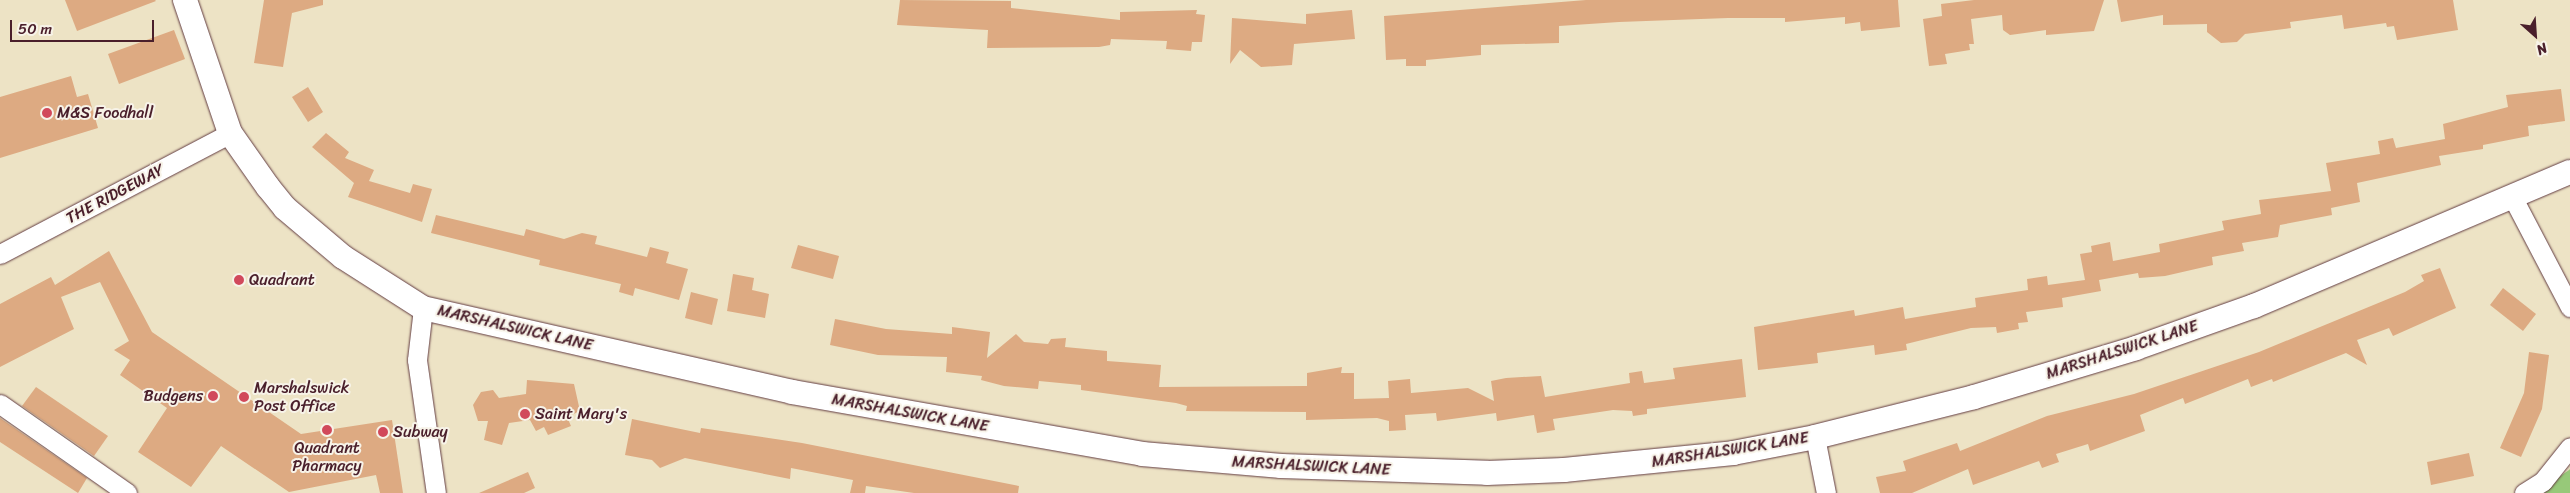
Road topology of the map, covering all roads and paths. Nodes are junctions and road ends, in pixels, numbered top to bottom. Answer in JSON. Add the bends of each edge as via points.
{"nodes":[{"id":1,"x":185,"y":0,"type":"edge"},
{"id":2,"x":230,"y":133,"type":"junction"},
{"id":3,"x":2570,"y":172,"type":"edge"},
{"id":4,"x":2514,"y":200,"type":"junction"},
{"id":5,"x":0,"y":254,"type":"edge"},
{"id":6,"x":2570,"y":307,"type":"edge"},
{"id":7,"x":423,"y":308,"type":"junction"},
{"id":8,"x":0,"y":404,"type":"edge"},
{"id":9,"x":1815,"y":437,"type":"junction"},
{"id":10,"x":2570,"y":447,"type":"edge"},
{"id":11,"x":127,"y":493,"type":"edge"},
{"id":12,"x":436,"y":493,"type":"edge"},
{"id":13,"x":1826,"y":493,"type":"edge"},
{"id":14,"x":2524,"y":493,"type":"edge"}],
"edges":[{"from":1,"to":2,"type":"street","name":"MARSHALSWICK LANE"},
{"from":2,"to":5,"type":"street","name":"THE RIDGEWAY"},
{"from":2,"to":7,"type":"street","name":"MARSHALSWICK LANE","via":[[285,208],[343,257]]},
{"from":3,"to":4,"type":"street","name":"MARSHALSWICK LANE"},
{"from":4,"to":6,"type":"street"},
{"from":4,"to":9,"type":"street","name":"MARSHALSWICK LANE","via":[[2254,306],[2136,348],[1974,397]]},
{"from":7,"to":9,"type":"street","name":"MARSHALSWICK LANE","via":[[792,392],[1142,454],[1281,466],[1487,473],[1651,463]]},
{"from":7,"to":12,"type":"street","via":[[417,360]]},
{"from":8,"to":11,"type":"street"},
{"from":9,"to":13,"type":"street"},
{"from":10,"to":14,"type":"street","via":[[2543,481]]}]}
